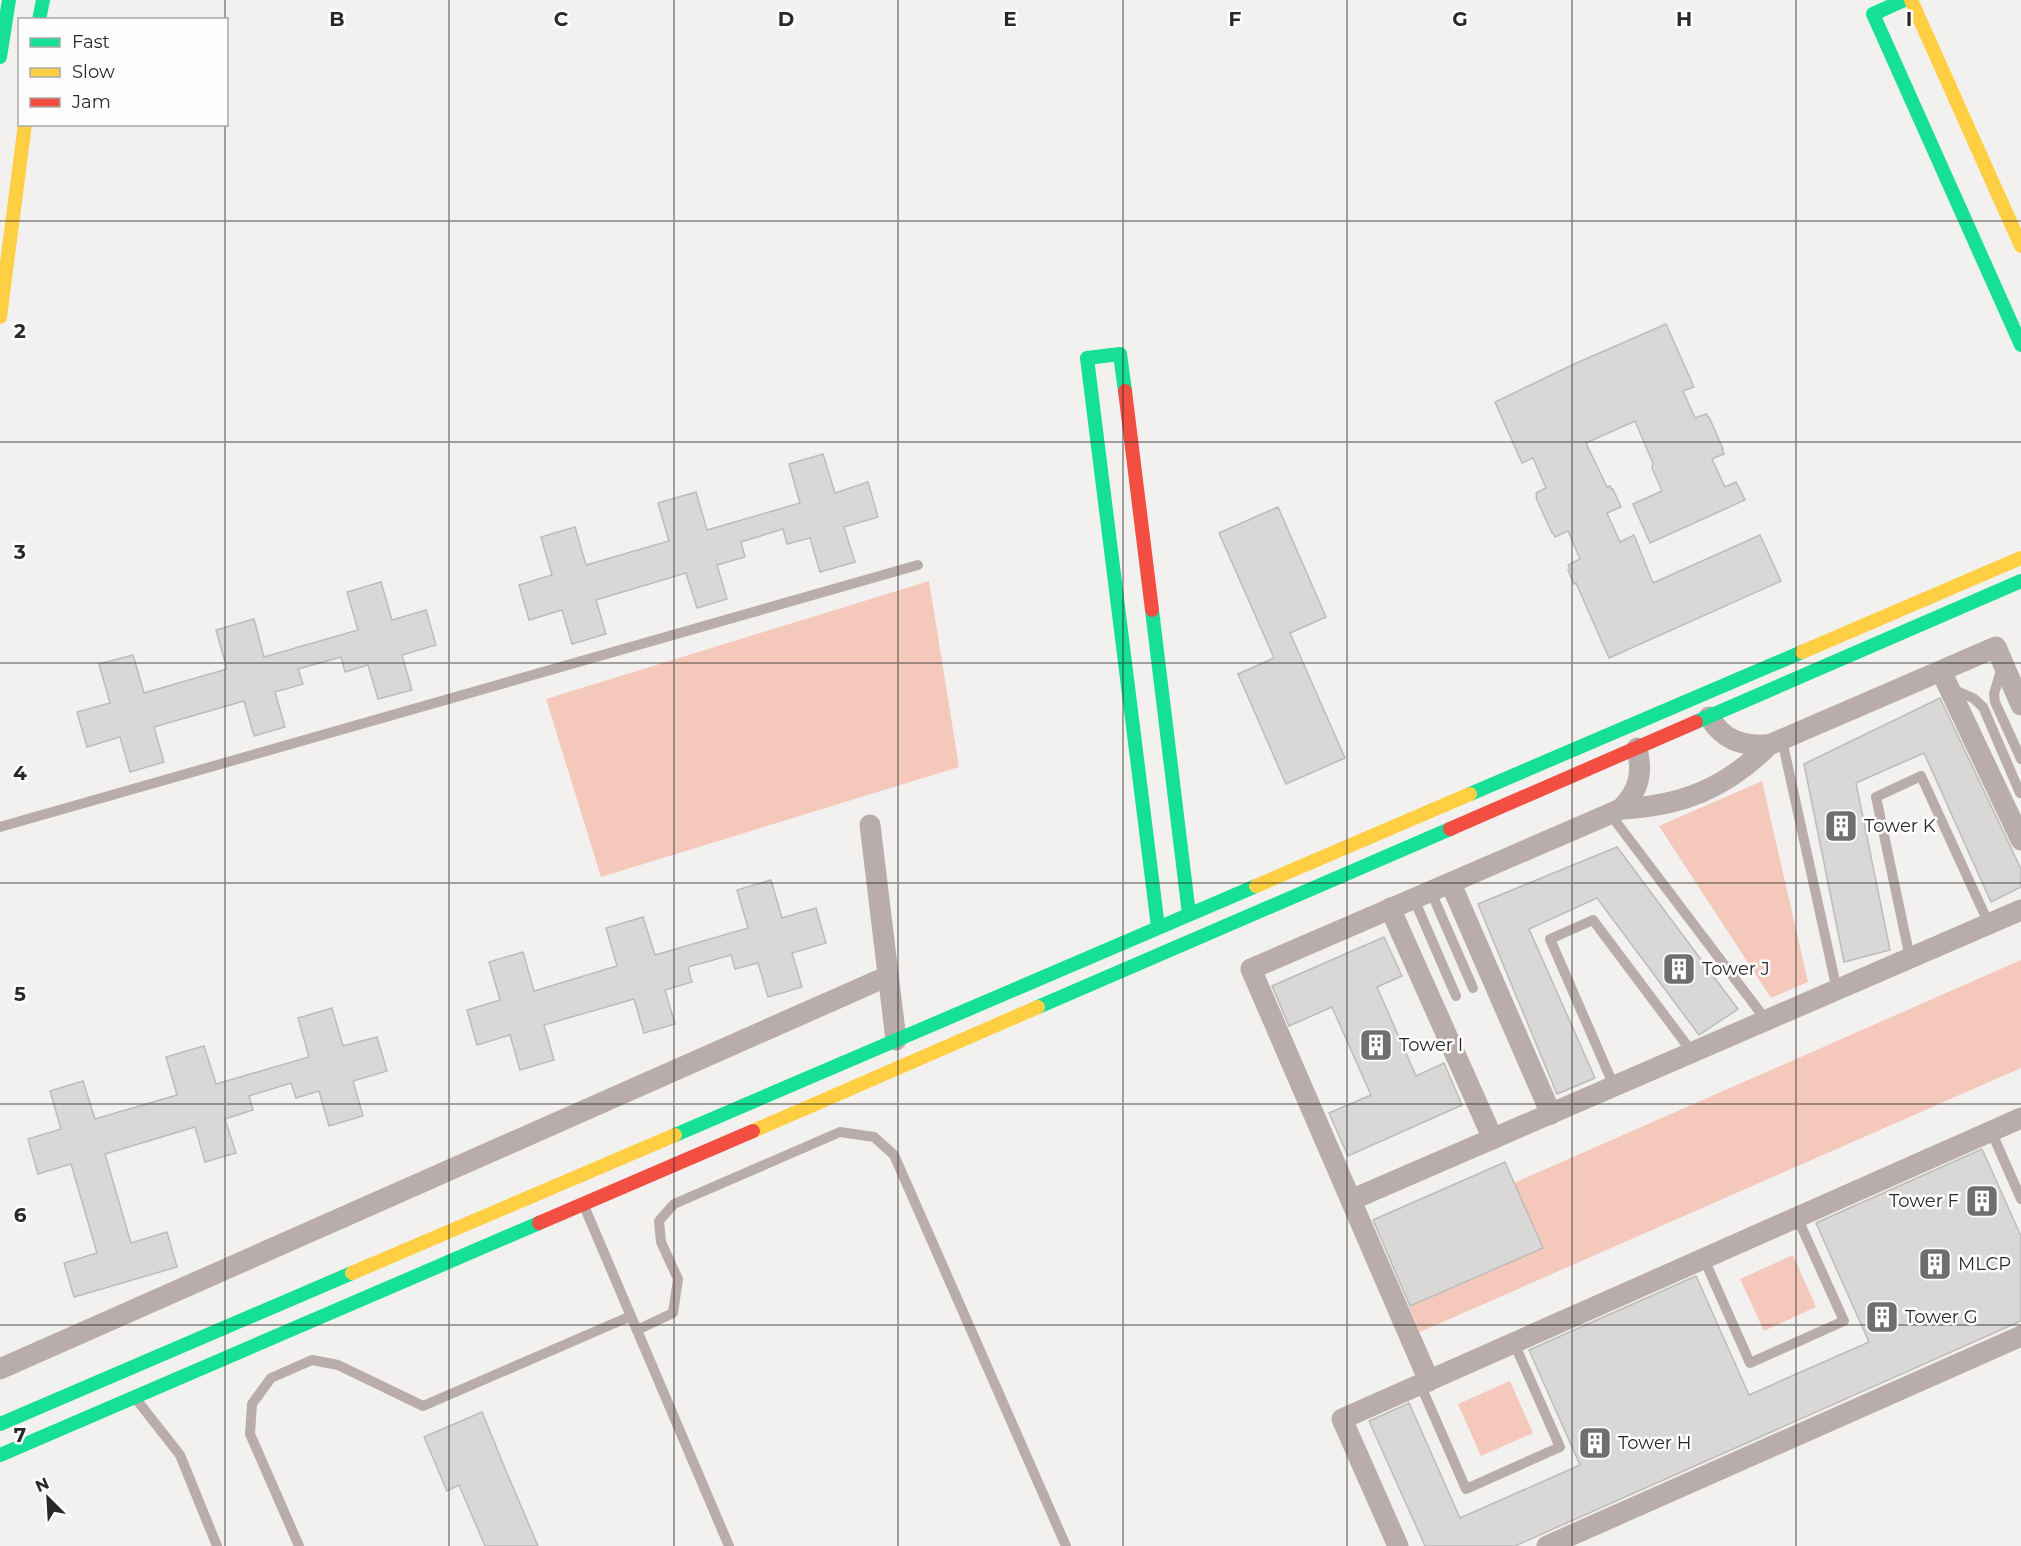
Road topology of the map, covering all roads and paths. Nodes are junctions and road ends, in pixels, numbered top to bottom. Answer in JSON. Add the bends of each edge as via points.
{"nodes":[{"id":1,"x":9,"y":0,"type":"edge"},
{"id":2,"x":43,"y":0,"type":"edge"},
{"id":3,"x":1904,"y":0,"type":"edge"},
{"id":4,"x":1911,"y":0,"type":"edge"},
{"id":5,"x":39,"y":18,"type":"edge"},
{"id":6,"x":2,"y":23,"type":"edge"},
{"id":7,"x":18,"y":25,"type":"edge"},
{"id":8,"x":0,"y":57,"type":"edge"},
{"id":9,"x":25,"y":126,"type":"edge"},
{"id":10,"x":2021,"y":246,"type":"edge"},
{"id":11,"x":0,"y":317,"type":"edge"},
{"id":12,"x":2021,"y":345,"type":"edge"},
{"id":13,"x":2021,"y":558,"type":"edge"},
{"id":14,"x":918,"y":565,"type":"dead end"},
{"id":15,"x":2021,"y":581,"type":"edge"},
{"id":16,"x":2002,"y":661,"type":"junction"},
{"id":17,"x":1944,"y":678,"type":"junction"},
{"id":18,"x":2021,"y":705,"type":"edge"},
{"id":19,"x":1709,"y":717,"type":"junction"},
{"id":20,"x":1776,"y":742,"type":"junction"},
{"id":21,"x":1637,"y":748,"type":"junction"},
{"id":22,"x":2021,"y":759,"type":"edge"},
{"id":23,"x":2020,"y":793,"type":"edge"},
{"id":24,"x":1616,"y":812,"type":"junction"},
{"id":25,"x":870,"y":825,"type":"dead end"},
{"id":26,"x":0,"y":827,"type":"edge"},
{"id":27,"x":2021,"y":840,"type":"edge"},
{"id":28,"x":1451,"y":884,"type":"junction"},
{"id":29,"x":1422,"y":895,"type":"junction"},
{"id":30,"x":1390,"y":908,"type":"junction"},
{"id":31,"x":2021,"y":910,"type":"edge"},
{"id":32,"x":1189,"y":914,"type":"junction"},
{"id":33,"x":1989,"y":924,"type":"junction"},
{"id":34,"x":1158,"y":927,"type":"junction"},
{"id":35,"x":1910,"y":958,"type":"junction"},
{"id":36,"x":888,"y":976,"type":"junction"},
{"id":37,"x":1473,"y":988,"type":"dead end"},
{"id":38,"x":1837,"y":990,"type":"junction"},
{"id":39,"x":1456,"y":996,"type":"dead end"},
{"id":40,"x":1766,"y":1020,"type":"junction"},
{"id":41,"x":896,"y":1040,"type":"junction"},
{"id":42,"x":1692,"y":1052,"type":"junction"},
{"id":43,"x":1614,"y":1086,"type":"junction"},
{"id":44,"x":1551,"y":1114,"type":"junction"},
{"id":45,"x":2021,"y":1118,"type":"edge"},
{"id":46,"x":1991,"y":1131,"type":"junction"},
{"id":47,"x":1493,"y":1139,"type":"junction"},
{"id":48,"x":577,"y":1192,"type":"junction"},
{"id":49,"x":2021,"y":1199,"type":"edge"},
{"id":50,"x":1351,"y":1200,"type":"junction"},
{"id":51,"x":1797,"y":1217,"type":"junction"},
{"id":52,"x":1704,"y":1259,"type":"junction"},
{"id":53,"x":631,"y":1316,"type":"junction"},
{"id":54,"x":637,"y":1330,"type":"junction"},
{"id":55,"x":2021,"y":1336,"type":"edge"},
{"id":56,"x":1514,"y":1343,"type":"junction"},
{"id":57,"x":0,"y":1369,"type":"edge"},
{"id":58,"x":1424,"y":1382,"type":"junction"},
{"id":59,"x":134,"y":1397,"type":"junction"},
{"id":60,"x":0,"y":1424,"type":"edge"},
{"id":61,"x":0,"y":1455,"type":"edge"},
{"id":62,"x":217,"y":1546,"type":"edge"},
{"id":63,"x":299,"y":1546,"type":"edge"},
{"id":64,"x":729,"y":1546,"type":"edge"},
{"id":65,"x":1066,"y":1546,"type":"edge"},
{"id":66,"x":1398,"y":1546,"type":"edge"},
{"id":67,"x":1547,"y":1546,"type":"edge"}],
"edges":[{"from":1,"to":6,"type":"street"},
{"from":2,"to":5,"type":"street"},
{"from":3,"to":12,"type":"street","via":[[1873,14]]},
{"from":4,"to":10,"type":"street"},
{"from":6,"to":7,"type":"lane"},
{"from":6,"to":8,"type":"street"},
{"from":9,"to":11,"type":"street"},
{"from":13,"to":32,"type":"street"},
{"from":14,"to":26,"type":"lane"},
{"from":15,"to":19,"type":"street"},
{"from":16,"to":17,"type":"street","via":[[1996,647]]},
{"from":16,"to":18,"type":"street"},
{"from":16,"to":22,"type":"lane","via":[[1995,702]]},
{"from":17,"to":20,"type":"street"},
{"from":17,"to":23,"type":"lane","via":[[1959,693],[1983,707]]},
{"from":17,"to":27,"type":"street"},
{"from":19,"to":20,"type":"street","via":[[1726,738],[1756,746]]},
{"from":19,"to":21,"type":"street"},
{"from":20,"to":24,"type":"street","via":[[1739,772],[1703,792],[1663,805]]},
{"from":20,"to":38,"type":"lane"},
{"from":21,"to":24,"type":"street","via":[[1638,785]]},
{"from":21,"to":48,"type":"street"},
{"from":24,"to":28,"type":"street"},
{"from":24,"to":40,"type":"lane"},
{"from":25,"to":36,"type":"street"},
{"from":28,"to":29,"type":"street"},
{"from":28,"to":44,"type":"street"},
{"from":29,"to":30,"type":"street"},
{"from":29,"to":37,"type":"lane"},
{"from":29,"to":39,"type":"lane"},
{"from":30,"to":47,"type":"street"},
{"from":30,"to":50,"type":"street","via":[[1251,969]]},
{"from":31,"to":33,"type":"street"},
{"from":32,"to":34,"type":"street"},
{"from":32,"to":34,"type":"street","via":[[1120,354],[1087,358]]},
{"from":33,"to":35,"type":"street"},
{"from":33,"to":35,"type":"lane","via":[[1921,776],[1876,797]]},
{"from":34,"to":41,"type":"street"},
{"from":35,"to":38,"type":"street"},
{"from":36,"to":41,"type":"street"},
{"from":36,"to":57,"type":"street"},
{"from":38,"to":40,"type":"street"},
{"from":40,"to":42,"type":"street"},
{"from":41,"to":48,"type":"street"},
{"from":42,"to":43,"type":"street"},
{"from":42,"to":43,"type":"lane","via":[[1593,920],[1550,939]]},
{"from":43,"to":44,"type":"street"},
{"from":44,"to":47,"type":"street"},
{"from":45,"to":46,"type":"street"},
{"from":46,"to":49,"type":"lane"},
{"from":46,"to":51,"type":"street"},
{"from":47,"to":50,"type":"street"},
{"from":48,"to":53,"type":"lane"},
{"from":48,"to":59,"type":"street"},
{"from":48,"to":60,"type":"street"},
{"from":50,"to":58,"type":"street"},
{"from":51,"to":52,"type":"street"},
{"from":51,"to":52,"type":"lane","via":[[1844,1321],[1750,1362]]},
{"from":52,"to":56,"type":"street"},
{"from":53,"to":54,"type":"lane"},
{"from":53,"to":63,"type":"lane","via":[[423,1406],[338,1365],[312,1360],[271,1378],[252,1404],[250,1434]]},
{"from":54,"to":64,"type":"lane"},
{"from":54,"to":65,"type":"lane","via":[[673,1313],[678,1279],[661,1242],[659,1221],[674,1204],[840,1132],[874,1137],[894,1155]]},
{"from":55,"to":67,"type":"street"},
{"from":56,"to":58,"type":"street"},
{"from":56,"to":58,"type":"lane","via":[[1560,1447],[1466,1489]]},
{"from":58,"to":66,"type":"street","via":[[1342,1419]]},
{"from":59,"to":61,"type":"street"},
{"from":59,"to":62,"type":"lane","via":[[180,1455]]}]}
